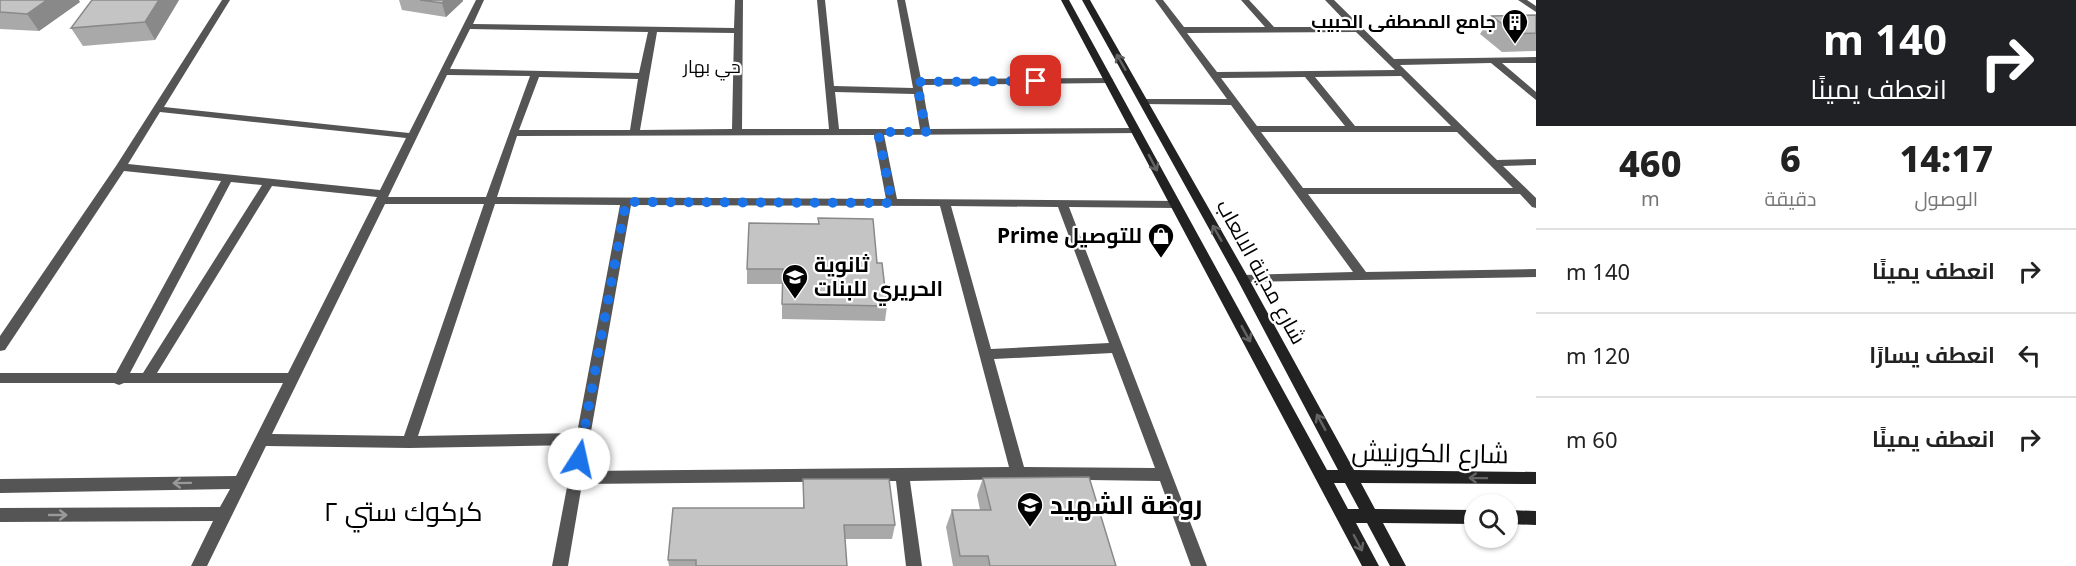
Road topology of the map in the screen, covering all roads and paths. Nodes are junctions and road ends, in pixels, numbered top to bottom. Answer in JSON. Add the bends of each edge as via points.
{"nodes":[{"id":1,"x":226,"y":0,"type":"edge"},
{"id":2,"x":480,"y":0,"type":"edge"},
{"id":3,"x":739,"y":0,"type":"edge"},
{"id":4,"x":821,"y":0,"type":"edge"},
{"id":5,"x":902,"y":0,"type":"edge"},
{"id":6,"x":1065,"y":0,"type":"edge"},
{"id":7,"x":1086,"y":0,"type":"edge"},
{"id":8,"x":1160,"y":0,"type":"edge"},
{"id":9,"x":1245,"y":0,"type":"edge"},
{"id":10,"x":1329,"y":0,"type":"edge"},
{"id":11,"x":1522,"y":0,"type":"edge"},
{"id":12,"x":1536,"y":10,"type":"edge"},
{"id":13,"x":468,"y":26,"type":"junction"},
{"id":14,"x":1359,"y":29,"type":"junction"},
{"id":15,"x":653,"y":30,"type":"junction"},
{"id":16,"x":1182,"y":30,"type":"junction"},
{"id":17,"x":1271,"y":30,"type":"junction"},
{"id":18,"x":737,"y":31,"type":"junction"},
{"id":19,"x":1088,"y":41,"type":"junction"},
{"id":20,"x":1109,"y":41,"type":"junction"},
{"id":21,"x":1493,"y":60,"type":"junction"},
{"id":22,"x":1536,"y":60,"type":"edge"},
{"id":23,"x":1392,"y":62,"type":"junction"},
{"id":24,"x":445,"y":72,"type":"junction"},
{"id":25,"x":1404,"y":73,"type":"junction"},
{"id":26,"x":536,"y":74,"type":"junction"},
{"id":27,"x":1308,"y":74,"type":"junction"},
{"id":28,"x":1214,"y":75,"type":"junction"},
{"id":29,"x":643,"y":76,"type":"junction"},
{"id":30,"x":1108,"y":80,"type":"junction"},
{"id":31,"x":917,"y":87,"type":"junction"},
{"id":32,"x":830,"y":89,"type":"junction"},
{"id":33,"x":1536,"y":97,"type":"edge"},
{"id":34,"x":1144,"y":102,"type":"junction"},
{"id":35,"x":1234,"y":102,"type":"junction"},
{"id":36,"x":158,"y":109,"type":"junction"},
{"id":37,"x":1254,"y":129,"type":"junction"},
{"id":38,"x":1352,"y":129,"type":"junction"},
{"id":39,"x":1460,"y":129,"type":"junction"},
{"id":40,"x":1136,"y":131,"type":"junction"},
{"id":41,"x":737,"y":132,"type":"junction"},
{"id":42,"x":834,"y":132,"type":"junction"},
{"id":43,"x":878,"y":132,"type":"junction"},
{"id":44,"x":926,"y":132,"type":"junction"},
{"id":45,"x":513,"y":133,"type":"junction"},
{"id":46,"x":634,"y":134,"type":"junction"},
{"id":47,"x":413,"y":136,"type":"junction"},
{"id":48,"x":1494,"y":162,"type":"junction"},
{"id":49,"x":1536,"y":162,"type":"edge"},
{"id":50,"x":121,"y":167,"type":"junction"},
{"id":51,"x":228,"y":178,"type":"junction"},
{"id":52,"x":269,"y":183,"type":"junction"},
{"id":53,"x":1299,"y":191,"type":"junction"},
{"id":54,"x":1523,"y":191,"type":"junction"},
{"id":55,"x":383,"y":197,"type":"junction"},
{"id":56,"x":490,"y":201,"type":"junction"},
{"id":57,"x":626,"y":202,"type":"junction"},
{"id":58,"x":892,"y":203,"type":"junction"},
{"id":59,"x":945,"y":204,"type":"junction"},
{"id":60,"x":1175,"y":204,"type":"junction"},
{"id":61,"x":1536,"y":204,"type":"edge"},
{"id":62,"x":1063,"y":205,"type":"junction"},
{"id":63,"x":1536,"y":273,"type":"edge"},
{"id":64,"x":1362,"y":276,"type":"junction"},
{"id":65,"x":1243,"y":279,"type":"junction"},
{"id":66,"x":0,"y":346,"type":"edge"},
{"id":67,"x":1117,"y":348,"type":"junction"},
{"id":68,"x":985,"y":354,"type":"junction"},
{"id":69,"x":0,"y":378,"type":"edge"},
{"id":70,"x":292,"y":378,"type":"junction"},
{"id":71,"x":119,"y":380,"type":"junction"},
{"id":72,"x":146,"y":380,"type":"junction"},
{"id":73,"x":583,"y":439,"type":"junction"},
{"id":74,"x":261,"y":440,"type":"junction"},
{"id":75,"x":409,"y":442,"type":"junction"},
{"id":76,"x":1018,"y":473,"type":"junction"},
{"id":77,"x":902,"y":474,"type":"junction"},
{"id":78,"x":1165,"y":475,"type":"junction"},
{"id":79,"x":1323,"y":476,"type":"junction"},
{"id":80,"x":1350,"y":476,"type":"junction"},
{"id":81,"x":576,"y":478,"type":"junction"},
{"id":82,"x":1536,"y":478,"type":"edge"},
{"id":83,"x":240,"y":482,"type":"junction"},
{"id":84,"x":0,"y":486,"type":"edge"},
{"id":85,"x":225,"y":514,"type":"junction"},
{"id":86,"x":0,"y":515,"type":"edge"},
{"id":87,"x":1370,"y":515,"type":"junction"},
{"id":88,"x":1344,"y":516,"type":"junction"},
{"id":89,"x":1464,"y":517,"type":"edge"},
{"id":90,"x":1518,"y":518,"type":"edge"},
{"id":91,"x":1536,"y":518,"type":"edge"},
{"id":92,"x":199,"y":566,"type":"edge"},
{"id":93,"x":560,"y":566,"type":"edge"},
{"id":94,"x":914,"y":566,"type":"edge"},
{"id":95,"x":1199,"y":566,"type":"edge"},
{"id":96,"x":1371,"y":566,"type":"edge"},
{"id":97,"x":1398,"y":566,"type":"edge"}],
"edges":[{"from":1,"to":36,"type":"street"},
{"from":2,"to":13,"type":"street"},
{"from":3,"to":18,"type":"street"},
{"from":4,"to":32,"type":"street"},
{"from":5,"to":31,"type":"street"},
{"from":6,"to":19,"type":"main road","name":"شارع مدينة الالعاب"},
{"from":7,"to":20,"type":"main road","name":"شارع مدينة الالعاب"},
{"from":8,"to":16,"type":"street"},
{"from":9,"to":17,"type":"street"},
{"from":10,"to":14,"type":"street"},
{"from":11,"to":12,"type":"street"},
{"from":13,"to":15,"type":"street"},
{"from":13,"to":24,"type":"street"},
{"from":14,"to":17,"type":"street"},
{"from":14,"to":23,"type":"street"},
{"from":15,"to":18,"type":"street"},
{"from":15,"to":29,"type":"street"},
{"from":16,"to":17,"type":"street"},
{"from":16,"to":28,"type":"street"},
{"from":18,"to":41,"type":"street"},
{"from":19,"to":20,"type":"main road"},
{"from":19,"to":30,"type":"main road","name":"شارع مدينة الالعاب"},
{"from":34,"to":20,"type":"main road","name":"شارع مدينة الالعاب","one_way":true},
{"from":21,"to":22,"type":"street"},
{"from":21,"to":23,"type":"street"},
{"from":21,"to":33,"type":"street"},
{"from":23,"to":25,"type":"street"},
{"from":24,"to":26,"type":"street"},
{"from":24,"to":47,"type":"street"},
{"from":25,"to":27,"type":"street"},
{"from":25,"to":39,"type":"street"},
{"from":26,"to":29,"type":"street"},
{"from":26,"to":45,"type":"street"},
{"from":27,"to":28,"type":"street"},
{"from":27,"to":38,"type":"street"},
{"from":28,"to":35,"type":"street"},
{"from":29,"to":46,"type":"street"},
{"from":30,"to":31,"type":"street"},
{"from":30,"to":40,"type":"main road","name":"شارع مدينة الالعاب"},
{"from":31,"to":32,"type":"street"},
{"from":31,"to":44,"type":"street"},
{"from":32,"to":42,"type":"street"},
{"from":34,"to":35,"type":"street"},
{"from":65,"to":34,"type":"main road","name":"شارع مدينة الالعاب","one_way":true},
{"from":35,"to":37,"type":"street"},
{"from":36,"to":47,"type":"street"},
{"from":36,"to":50,"type":"street"},
{"from":37,"to":38,"type":"street"},
{"from":37,"to":53,"type":"street"},
{"from":38,"to":39,"type":"street"},
{"from":39,"to":48,"type":"street"},
{"from":40,"to":44,"type":"street"},
{"from":40,"to":60,"type":"main road","name":"شارع مدينة الالعاب","one_way":true},
{"from":41,"to":42,"type":"street"},
{"from":41,"to":46,"type":"street"},
{"from":42,"to":43,"type":"street"},
{"from":43,"to":44,"type":"street"},
{"from":43,"to":58,"type":"street"},
{"from":45,"to":46,"type":"street"},
{"from":45,"to":56,"type":"street"},
{"from":47,"to":55,"type":"street"},
{"from":48,"to":49,"type":"street"},
{"from":48,"to":54,"type":"street"},
{"from":50,"to":51,"type":"street"},
{"from":50,"to":66,"type":"street"},
{"from":51,"to":52,"type":"street"},
{"from":51,"to":71,"type":"street"},
{"from":52,"to":55,"type":"street"},
{"from":52,"to":72,"type":"street"},
{"from":53,"to":54,"type":"street"},
{"from":53,"to":64,"type":"street"},
{"from":54,"to":61,"type":"street"},
{"from":55,"to":56,"type":"street"},
{"from":55,"to":70,"type":"street"},
{"from":56,"to":57,"type":"street"},
{"from":56,"to":75,"type":"street"},
{"from":57,"to":58,"type":"street"},
{"from":57,"to":73,"type":"street"},
{"from":58,"to":59,"type":"street"},
{"from":59,"to":62,"type":"street"},
{"from":59,"to":68,"type":"street"},
{"from":60,"to":62,"type":"street"},
{"from":60,"to":79,"type":"main road","name":"شارع مدينة الالعاب","one_way":true},
{"from":62,"to":67,"type":"street"},
{"from":63,"to":64,"type":"street"},
{"from":64,"to":65,"type":"street"},
{"from":80,"to":65,"type":"main road","name":"شارع مدينة الالعاب","one_way":true},
{"from":67,"to":68,"type":"street"},
{"from":67,"to":78,"type":"street"},
{"from":68,"to":76,"type":"street"},
{"from":69,"to":71,"type":"street"},
{"from":70,"to":72,"type":"street"},
{"from":70,"to":74,"type":"street"},
{"from":71,"to":72,"type":"street"},
{"from":73,"to":75,"type":"street"},
{"from":73,"to":81,"type":"street"},
{"from":74,"to":75,"type":"street"},
{"from":74,"to":83,"type":"street"},
{"from":76,"to":77,"type":"street"},
{"from":76,"to":78,"type":"street"},
{"from":77,"to":81,"type":"street"},
{"from":77,"to":94,"type":"street"},
{"from":78,"to":95,"type":"street"},
{"from":79,"to":80,"type":"main road","name":"شارع الكورنيش"},
{"from":79,"to":88,"type":"main road","name":"شارع مدينة الالعاب"},
{"from":82,"to":80,"type":"main road","name":"شارع الكورنيش","one_way":true},
{"from":80,"to":87,"type":"main road","name":"شارع مدينة الالعاب"},
{"from":81,"to":93,"type":"street"},
{"from":83,"to":84,"type":"street","one_way":true},
{"from":83,"to":85,"type":"street"},
{"from":86,"to":85,"type":"street","one_way":true},
{"from":85,"to":92,"type":"street"},
{"from":87,"to":88,"type":"main road"},
{"from":87,"to":89,"type":"main road"},
{"from":87,"to":97,"type":"main road","name":"شارع مدينة الالعاب"},
{"from":88,"to":96,"type":"main road","name":"شارع مدينة الالعاب","one_way":true},
{"from":90,"to":91,"type":"main road"}]}
